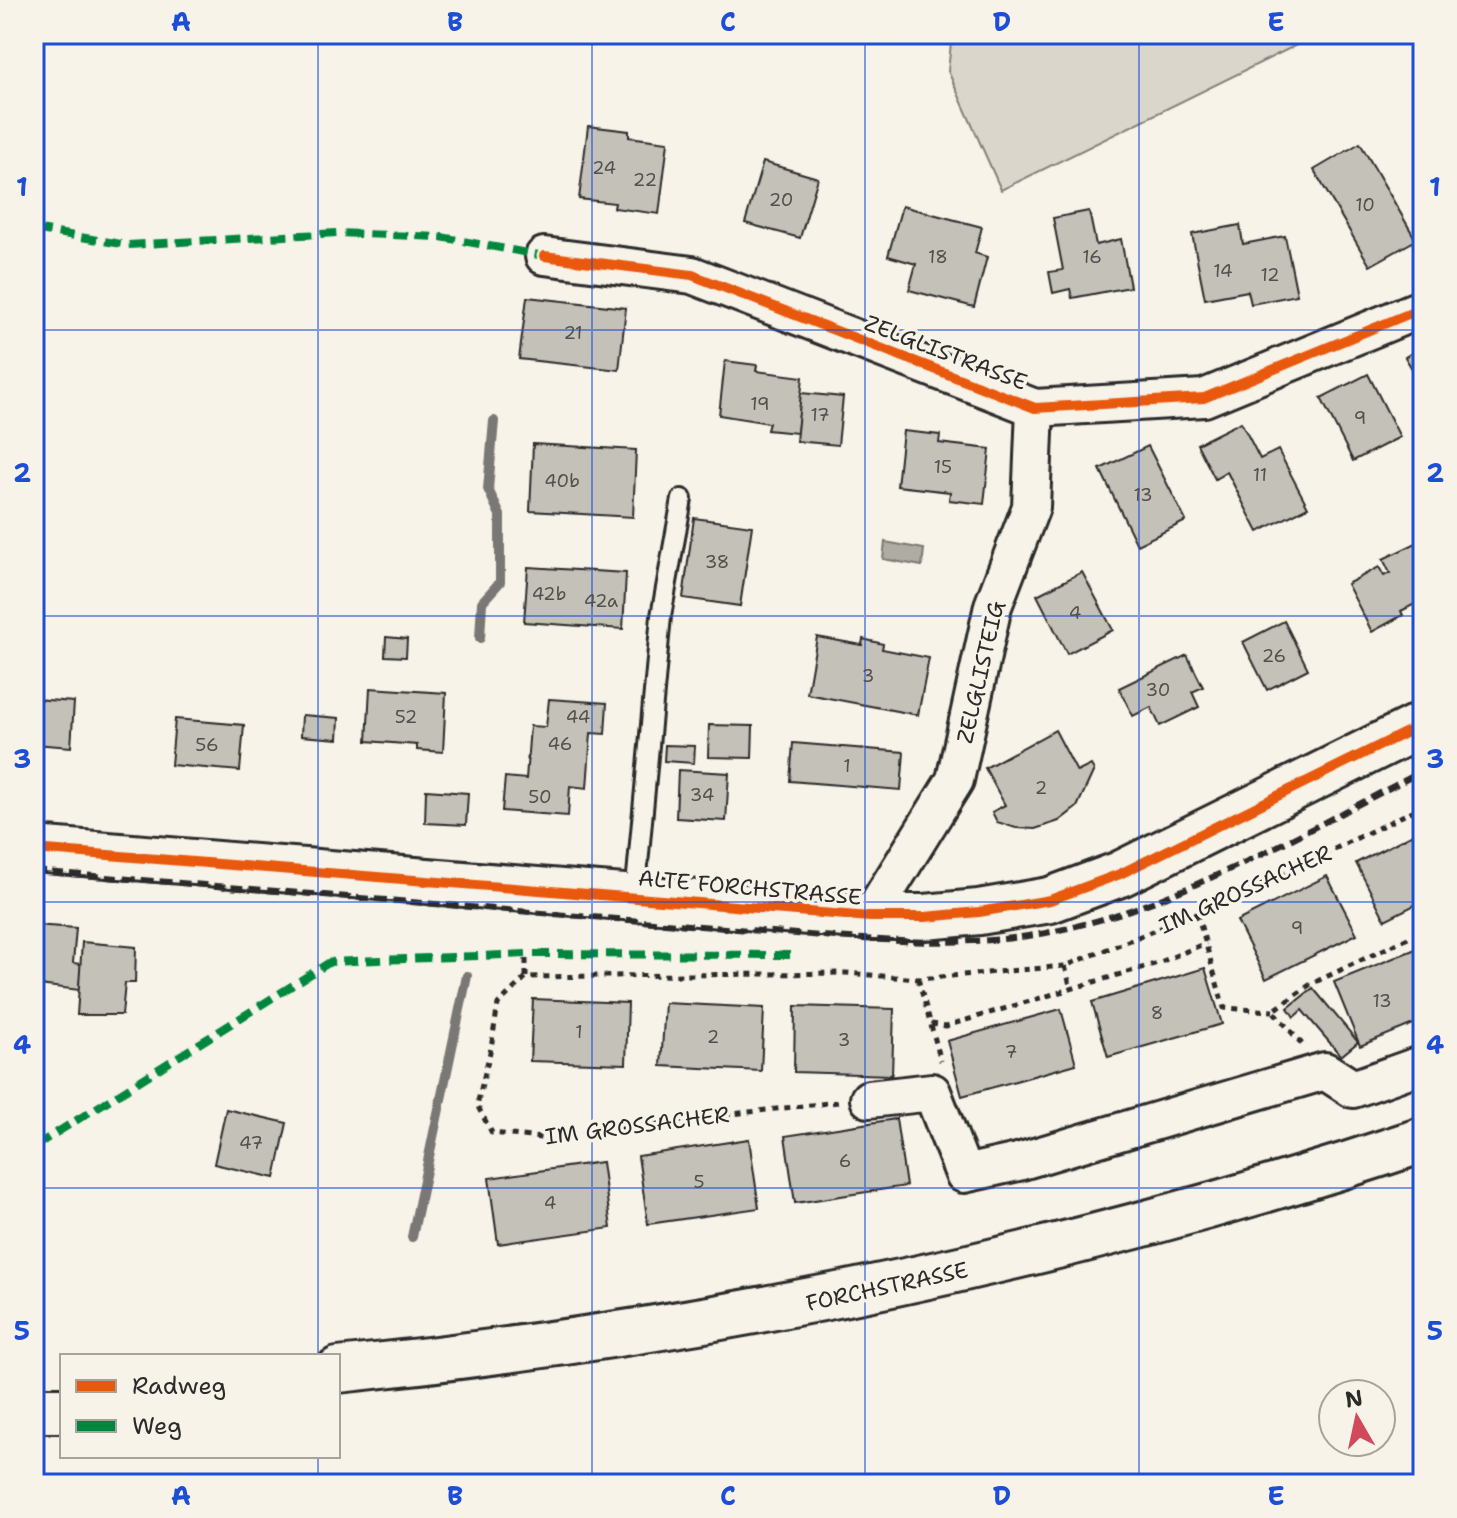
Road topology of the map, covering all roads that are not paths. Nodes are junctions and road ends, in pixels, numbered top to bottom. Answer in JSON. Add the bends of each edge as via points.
{"nodes":[{"id":1,"x":544,"y":256,"type":"dead end"},
{"id":2,"x":1423,"y":308,"type":"edge"},
{"id":3,"x":1035,"y":408,"type":"junction"},
{"id":4,"x":682,"y":499,"type":"dead end"},
{"id":5,"x":1423,"y":724,"type":"edge"},
{"id":6,"x":34,"y":849,"type":"edge"},
{"id":7,"x":635,"y":897,"type":"junction"},
{"id":8,"x":870,"y":917,"type":"junction"},
{"id":9,"x":1423,"y":1064,"type":"edge"},
{"id":10,"x":869,"y":1099,"type":"road end"},
{"id":11,"x":1423,"y":1140,"type":"edge"},
{"id":12,"x":1423,"y":1165,"type":"edge"},
{"id":13,"x":340,"y":1370,"type":"edge"},
{"id":14,"x":34,"y":1387,"type":"edge"},
{"id":15,"x":60,"y":1387,"type":"edge"},
{"id":16,"x":340,"y":1392,"type":"edge"},
{"id":17,"x":34,"y":1410,"type":"edge"},
{"id":18,"x":60,"y":1410,"type":"edge"}],
"edges":[{"from":1,"to":3,"type":"street","name":"ZELGLISTRASSE","via":[[692,275]]},
{"from":2,"to":3,"type":"street","name":"ZELGLISTRASSE","via":[[1204,398]]},
{"from":3,"to":8,"type":"street","name":"ZELGLISTEIG","via":[[1031,507],[993,606],[955,780]]},
{"from":4,"to":7,"type":"lane","via":[[661,616]]},
{"from":5,"to":8,"type":"main road","name":"ALTE FORCHSTRASSE","via":[[1120,874],[1050,900],[979,912]]},
{"from":6,"to":7,"type":"main road","name":"ALTE FORCHSTRASSE"},
{"from":7,"to":8,"type":"main road","name":"ALTE FORCHSTRASSE"},
{"from":9,"to":10,"type":"street","via":[[1353,1089],[1325,1071],[964,1174],[932,1092]]},
{"from":11,"to":13,"type":"main road","name":"FORCHSTRASSE","via":[[1198,1210],[913,1281],[659,1329]]},
{"from":12,"to":16,"type":"main road","name":"FORCHSTRASSE","via":[[1229,1226],[886,1311],[612,1360]]},
{"from":14,"to":15,"type":"main road"},
{"from":17,"to":18,"type":"main road"}]}
